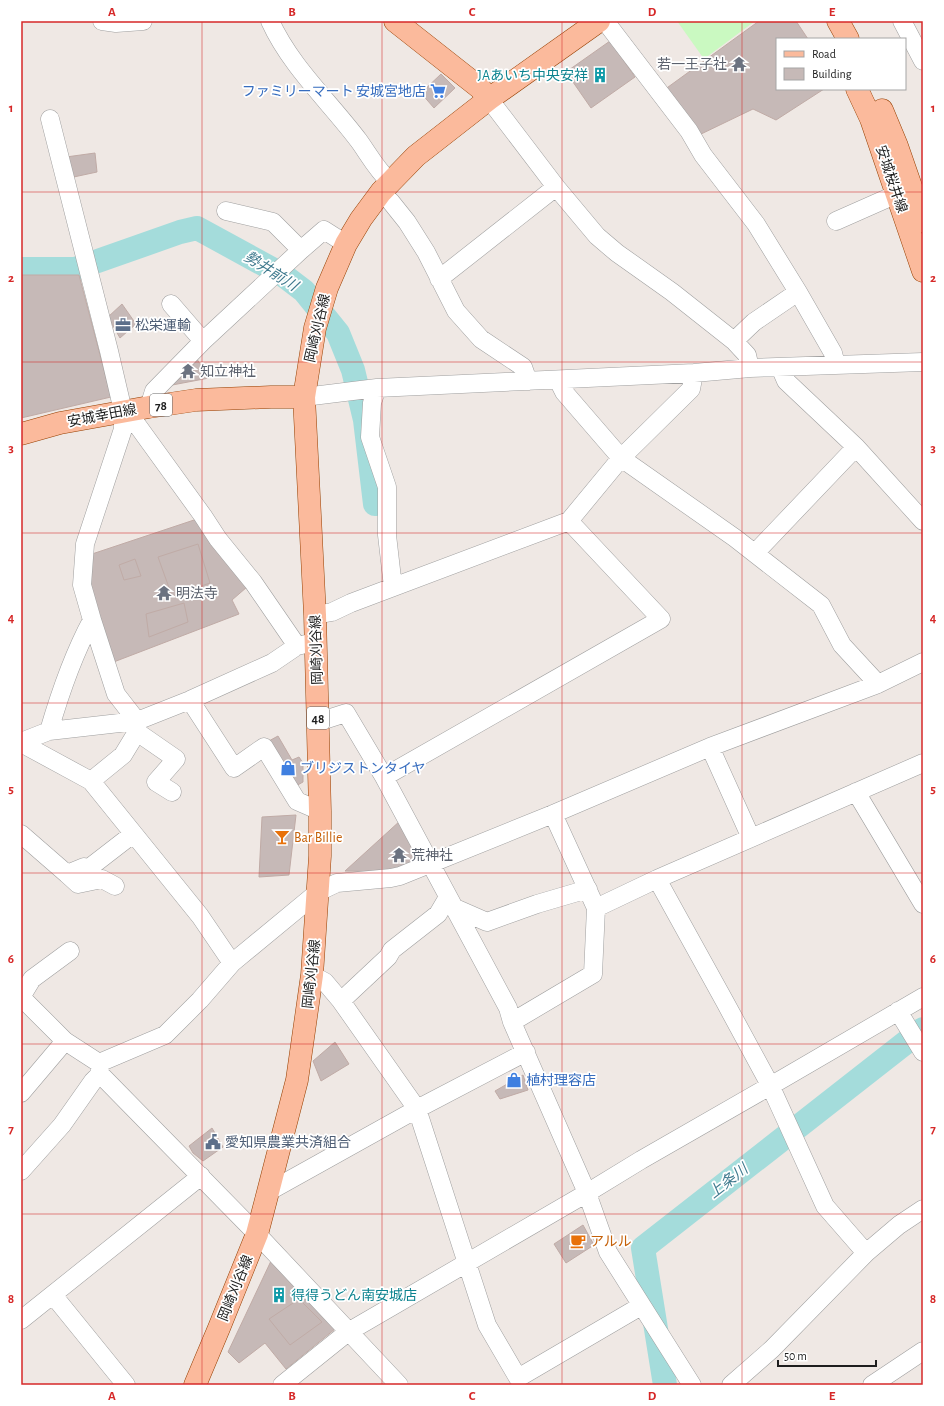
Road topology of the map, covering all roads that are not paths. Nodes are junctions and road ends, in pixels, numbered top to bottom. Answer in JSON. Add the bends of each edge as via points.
{"nodes":[{"id":1,"x":102,"y":21,"type":"edge"},
{"id":2,"x":143,"y":21,"type":"edge"},
{"id":3,"x":270,"y":21,"type":"edge"},
{"id":4,"x":395,"y":21,"type":"edge"},
{"id":5,"x":599,"y":21,"type":"edge"},
{"id":6,"x":604,"y":21,"type":"edge"},
{"id":7,"x":822,"y":21,"type":"edge"},
{"id":8,"x":838,"y":21,"type":"edge"},
{"id":9,"x":902,"y":21,"type":"edge"},
{"id":10,"x":831,"y":38,"type":"edge"},
{"id":11,"x":847,"y":38,"type":"edge"},
{"id":12,"x":923,"y":61,"type":"edge"},
{"id":13,"x":857,"y":90,"type":"edge"},
{"id":14,"x":873,"y":90,"type":"edge"},
{"id":15,"x":489,"y":99,"type":"junction"},
{"id":16,"x":50,"y":119,"type":"dead end"},
{"id":17,"x":385,"y":187,"type":"junction"},
{"id":18,"x":556,"y":187,"type":"junction"},
{"id":19,"x":897,"y":194,"type":"junction"},
{"id":20,"x":226,"y":211,"type":"dead end"},
{"id":21,"x":922,"y":215,"type":"edge"},
{"id":22,"x":836,"y":221,"type":"dead end"},
{"id":23,"x":346,"y":244,"type":"junction"},
{"id":24,"x":301,"y":250,"type":"junction"},
{"id":25,"x":923,"y":270,"type":"edge"},
{"id":26,"x":439,"y":279,"type":"junction"},
{"id":27,"x":798,"y":292,"type":"junction"},
{"id":28,"x":170,"y":304,"type":"dead end"},
{"id":29,"x":203,"y":341,"type":"junction"},
{"id":30,"x":734,"y":341,"type":"junction"},
{"id":31,"x":923,"y":362,"type":"edge"},
{"id":32,"x":836,"y":365,"type":"junction"},
{"id":33,"x":780,"y":367,"type":"junction"},
{"id":34,"x":750,"y":368,"type":"junction"},
{"id":35,"x":694,"y":373,"type":"junction"},
{"id":36,"x":558,"y":380,"type":"junction"},
{"id":37,"x":528,"y":381,"type":"junction"},
{"id":38,"x":377,"y":388,"type":"junction"},
{"id":39,"x":304,"y":397,"type":"junction"},
{"id":40,"x":149,"y":407,"type":"junction"},
{"id":41,"x":122,"y":411,"type":"junction"},
{"id":42,"x":21,"y":434,"type":"edge"},
{"id":43,"x":856,"y":447,"type":"junction"},
{"id":44,"x":621,"y":458,"type":"junction"},
{"id":45,"x":569,"y":521,"type":"junction"},
{"id":46,"x":923,"y":521,"type":"edge"},
{"id":47,"x":755,"y":553,"type":"junction"},
{"id":48,"x":393,"y":587,"type":"junction"},
{"id":49,"x":315,"y":615,"type":"junction"},
{"id":50,"x":92,"y":620,"type":"junction"},
{"id":51,"x":306,"y":644,"type":"junction"},
{"id":52,"x":923,"y":662,"type":"edge"},
{"id":53,"x":878,"y":684,"type":"junction"},
{"id":54,"x":190,"y":700,"type":"junction"},
{"id":55,"x":318,"y":722,"type":"junction"},
{"id":56,"x":137,"y":727,"type":"junction"},
{"id":57,"x":49,"y":731,"type":"junction"},
{"id":58,"x":21,"y":742,"type":"edge"},
{"id":59,"x":710,"y":747,"type":"junction"},
{"id":60,"x":923,"y":763,"type":"edge"},
{"id":61,"x":384,"y":777,"type":"junction"},
{"id":62,"x":91,"y":781,"type":"junction"},
{"id":63,"x":172,"y":792,"type":"dead end"},
{"id":64,"x":856,"y":792,"type":"junction"},
{"id":65,"x":320,"y":811,"type":"junction"},
{"id":66,"x":553,"y":814,"type":"junction"},
{"id":67,"x":21,"y":834,"type":"edge"},
{"id":68,"x":133,"y":834,"type":"junction"},
{"id":69,"x":751,"y":838,"type":"junction"},
{"id":70,"x":430,"y":864,"type":"junction"},
{"id":71,"x":67,"y":874,"type":"junction"},
{"id":72,"x":657,"y":879,"type":"junction"},
{"id":73,"x":115,"y":886,"type":"dead end"},
{"id":74,"x":588,"y":889,"type":"junction"},
{"id":75,"x":318,"y":892,"type":"junction"},
{"id":76,"x":451,"y":902,"type":"junction"},
{"id":77,"x":923,"y":904,"type":"edge"},
{"id":78,"x":596,"y":908,"type":"junction"},
{"id":79,"x":70,"y":951,"type":"dead end"},
{"id":80,"x":232,"y":963,"type":"junction"},
{"id":81,"x":312,"y":975,"type":"junction"},
{"id":82,"x":21,"y":997,"type":"edge"},
{"id":83,"x":923,"y":997,"type":"edge"},
{"id":84,"x":341,"y":1000,"type":"junction"},
{"id":85,"x":898,"y":1011,"type":"junction"},
{"id":86,"x":512,"y":1022,"type":"junction"},
{"id":87,"x":65,"y":1041,"type":"junction"},
{"id":88,"x":526,"y":1052,"type":"junction"},
{"id":89,"x":923,"y":1052,"type":"edge"},
{"id":90,"x":100,"y":1068,"type":"junction"},
{"id":91,"x":770,"y":1085,"type":"junction"},
{"id":92,"x":21,"y":1093,"type":"edge"},
{"id":93,"x":417,"y":1109,"type":"junction"},
{"id":94,"x":21,"y":1171,"type":"edge"},
{"id":95,"x":201,"y":1176,"type":"junction"},
{"id":96,"x":268,"y":1192,"type":"junction"},
{"id":97,"x":587,"y":1193,"type":"junction"},
{"id":98,"x":923,"y":1209,"type":"edge"},
{"id":99,"x":256,"y":1234,"type":"junction"},
{"id":100,"x":866,"y":1253,"type":"junction"},
{"id":101,"x":466,"y":1262,"type":"junction"},
{"id":102,"x":53,"y":1295,"type":"junction"},
{"id":103,"x":641,"y":1306,"type":"junction"},
{"id":104,"x":21,"y":1320,"type":"edge"},
{"id":105,"x":348,"y":1332,"type":"junction"},
{"id":106,"x":923,"y":1351,"type":"edge"},
{"id":107,"x":126,"y":1385,"type":"edge"},
{"id":108,"x":195,"y":1385,"type":"edge"},
{"id":109,"x":282,"y":1385,"type":"edge"},
{"id":110,"x":399,"y":1385,"type":"edge"},
{"id":111,"x":692,"y":1385,"type":"edge"},
{"id":112,"x":731,"y":1385,"type":"edge"},
{"id":113,"x":872,"y":1385,"type":"edge"}],
"edges":[{"from":1,"to":2,"type":"street"},
{"from":3,"to":17,"type":"street","via":[[298,67],[359,141],[380,172]]},
{"from":4,"to":15,"type":"main road","via":[[480,88]]},
{"from":5,"to":15,"type":"main road","name":"岡崎刈谷線","number":"48"},
{"from":6,"to":27,"type":"street","via":[[689,131],[703,155],[756,224]]},
{"from":7,"to":10,"type":"main road"},
{"from":8,"to":11,"type":"main road"},
{"from":9,"to":12,"type":"street"},
{"from":13,"to":19,"type":"main road","name":"安城桜井線","via":[[871,119]]},
{"from":14,"to":21,"type":"main road","name":"安城桜井線"},
{"from":15,"to":17,"type":"main road","name":"岡崎刈谷線","number":"48","via":[[416,156]]},
{"from":15,"to":18,"type":"street"},
{"from":16,"to":41,"type":"street"},
{"from":17,"to":23,"type":"main road","name":"岡崎刈谷線","number":"48"},
{"from":17,"to":26,"type":"street","via":[[391,202],[426,252]]},
{"from":18,"to":26,"type":"street"},
{"from":18,"to":30,"type":"street","via":[[597,236]]},
{"from":19,"to":22,"type":"street"},
{"from":19,"to":25,"type":"main road","name":"安城桜井線"},
{"from":20,"to":24,"type":"street","via":[[273,222]]},
{"from":23,"to":24,"type":"street","via":[[324,230]]},
{"from":23,"to":39,"type":"main road","name":"岡崎刈谷線","number":"48","via":[[327,288],[315,328]]},
{"from":24,"to":29,"type":"street"},
{"from":26,"to":37,"type":"street","via":[[456,311],[480,339],[523,367]]},
{"from":27,"to":30,"type":"street","via":[[754,322]]},
{"from":27,"to":32,"type":"street","via":[[833,353]]},
{"from":28,"to":29,"type":"street"},
{"from":29,"to":40,"type":"street","via":[[154,391]]},
{"from":30,"to":34,"type":"street","via":[[748,356]]},
{"from":31,"to":32,"type":"street"},
{"from":32,"to":33,"type":"street"},
{"from":33,"to":34,"type":"street"},
{"from":33,"to":43,"type":"street","via":[[786,381]]},
{"from":34,"to":35,"type":"street"},
{"from":35,"to":36,"type":"street"},
{"from":35,"to":44,"type":"street","via":[[691,389]]},
{"from":36,"to":37,"type":"street"},
{"from":36,"to":44,"type":"street","via":[[564,392]]},
{"from":37,"to":38,"type":"street"},
{"from":38,"to":39,"type":"street"},
{"from":38,"to":48,"type":"street","via":[[372,403],[370,437],[387,487]]},
{"from":39,"to":40,"type":"main road","name":"安城幸田線","number":"78","via":[[196,400]]},
{"from":39,"to":49,"type":"main road","name":"岡崎刈谷線","number":"48"},
{"from":40,"to":41,"type":"main road","name":"安城幸田線","number":"78"},
{"from":41,"to":42,"type":"main road","name":"安城幸田線","number":"78","via":[[60,423]]},
{"from":41,"to":50,"type":"street","via":[[123,429],[85,544],[82,585]]},
{"from":41,"to":51,"type":"street","via":[[135,422],[218,539]]},
{"from":43,"to":46,"type":"street"},
{"from":43,"to":47,"type":"street"},
{"from":44,"to":45,"type":"street"},
{"from":44,"to":47,"type":"street"},
{"from":45,"to":48,"type":"street"},
{"from":45,"to":61,"type":"street","via":[[661,619]]},
{"from":47,"to":53,"type":"street","via":[[821,605],[842,645]]},
{"from":48,"to":49,"type":"street","via":[[332,612]]},
{"from":49,"to":51,"type":"main road","name":"岡崎刈谷線","number":"48"},
{"from":50,"to":56,"type":"street","via":[[116,694]]},
{"from":50,"to":57,"type":"street","via":[[81,640]]},
{"from":51,"to":54,"type":"street","via":[[272,663]]},
{"from":51,"to":55,"type":"main road","name":"岡崎刈谷線","number":"48"},
{"from":52,"to":53,"type":"street"},
{"from":53,"to":59,"type":"street"},
{"from":54,"to":56,"type":"street"},
{"from":54,"to":65,"type":"street","via":[[234,768],[264,747],[297,801]]},
{"from":55,"to":61,"type":"street","via":[[346,713]]},
{"from":55,"to":65,"type":"main road","name":"岡崎刈谷線","number":"48"},
{"from":56,"to":57,"type":"street"},
{"from":56,"to":62,"type":"street","via":[[123,755]]},
{"from":56,"to":63,"type":"street","via":[[176,759],[156,782]]},
{"from":57,"to":58,"type":"street"},
{"from":58,"to":62,"type":"street"},
{"from":59,"to":66,"type":"street"},
{"from":59,"to":69,"type":"street"},
{"from":60,"to":64,"type":"street"},
{"from":61,"to":70,"type":"street"},
{"from":62,"to":68,"type":"street"},
{"from":64,"to":69,"type":"street"},
{"from":64,"to":77,"type":"street"},
{"from":65,"to":75,"type":"main road","name":"岡崎刈谷線","number":"48"},
{"from":66,"to":70,"type":"street"},
{"from":66,"to":74,"type":"street"},
{"from":67,"to":71,"type":"street"},
{"from":68,"to":71,"type":"street","via":[[89,868],[84,867]]},
{"from":68,"to":80,"type":"street","via":[[200,916]]},
{"from":69,"to":72,"type":"street"},
{"from":70,"to":75,"type":"street","via":[[400,876],[337,884]]},
{"from":70,"to":76,"type":"street"},
{"from":71,"to":73,"type":"street","via":[[78,884],[102,879]]},
{"from":72,"to":78,"type":"street"},
{"from":72,"to":91,"type":"street"},
{"from":74,"to":76,"type":"street","via":[[487,922]]},
{"from":74,"to":78,"type":"street"},
{"from":75,"to":80,"type":"street"},
{"from":75,"to":81,"type":"main road","name":"岡崎刈谷線","number":"48"},
{"from":76,"to":84,"type":"street","via":[[392,950],[388,957]]},
{"from":76,"to":86,"type":"street","via":[[508,1008]]},
{"from":78,"to":86,"type":"street","via":[[593,974]]},
{"from":79,"to":82,"type":"street","via":[[32,979]]},
{"from":80,"to":90,"type":"street","via":[[165,1035]]},
{"from":81,"to":84,"type":"street","via":[[325,982]]},
{"from":81,"to":96,"type":"main road","name":"岡崎刈谷線","number":"48","via":[[297,1080]]},
{"from":82,"to":87,"type":"street"},
{"from":83,"to":85,"type":"street"},
{"from":84,"to":93,"type":"street"},
{"from":85,"to":89,"type":"street"},
{"from":85,"to":91,"type":"street"},
{"from":86,"to":88,"type":"street"},
{"from":87,"to":90,"type":"street"},
{"from":87,"to":92,"type":"street"},
{"from":88,"to":93,"type":"street"},
{"from":88,"to":97,"type":"street"},
{"from":90,"to":94,"type":"street","via":[[62,1125]]},
{"from":90,"to":95,"type":"street"},
{"from":91,"to":97,"type":"street"},
{"from":91,"to":100,"type":"street","via":[[825,1206]]},
{"from":93,"to":96,"type":"street"},
{"from":93,"to":101,"type":"street"},
{"from":95,"to":99,"type":"street"},
{"from":95,"to":102,"type":"street"},
{"from":96,"to":99,"type":"main road","name":"岡崎刈谷線","number":"48"},
{"from":97,"to":101,"type":"street"},
{"from":97,"to":103,"type":"street","via":[[608,1252]]},
{"from":98,"to":100,"type":"street"},
{"from":99,"to":105,"type":"street"},
{"from":99,"to":108,"type":"main road","name":"岡崎刈谷線","number":"48"},
{"from":100,"to":112,"type":"street","via":[[772,1349]]},
{"from":101,"to":103,"type":"street","via":[[487,1325],[518,1378]]},
{"from":101,"to":105,"type":"street"},
{"from":102,"to":104,"type":"street"},
{"from":102,"to":107,"type":"street"},
{"from":103,"to":111,"type":"street"},
{"from":105,"to":109,"type":"street"},
{"from":105,"to":110,"type":"street"},
{"from":106,"to":113,"type":"street"}]}
